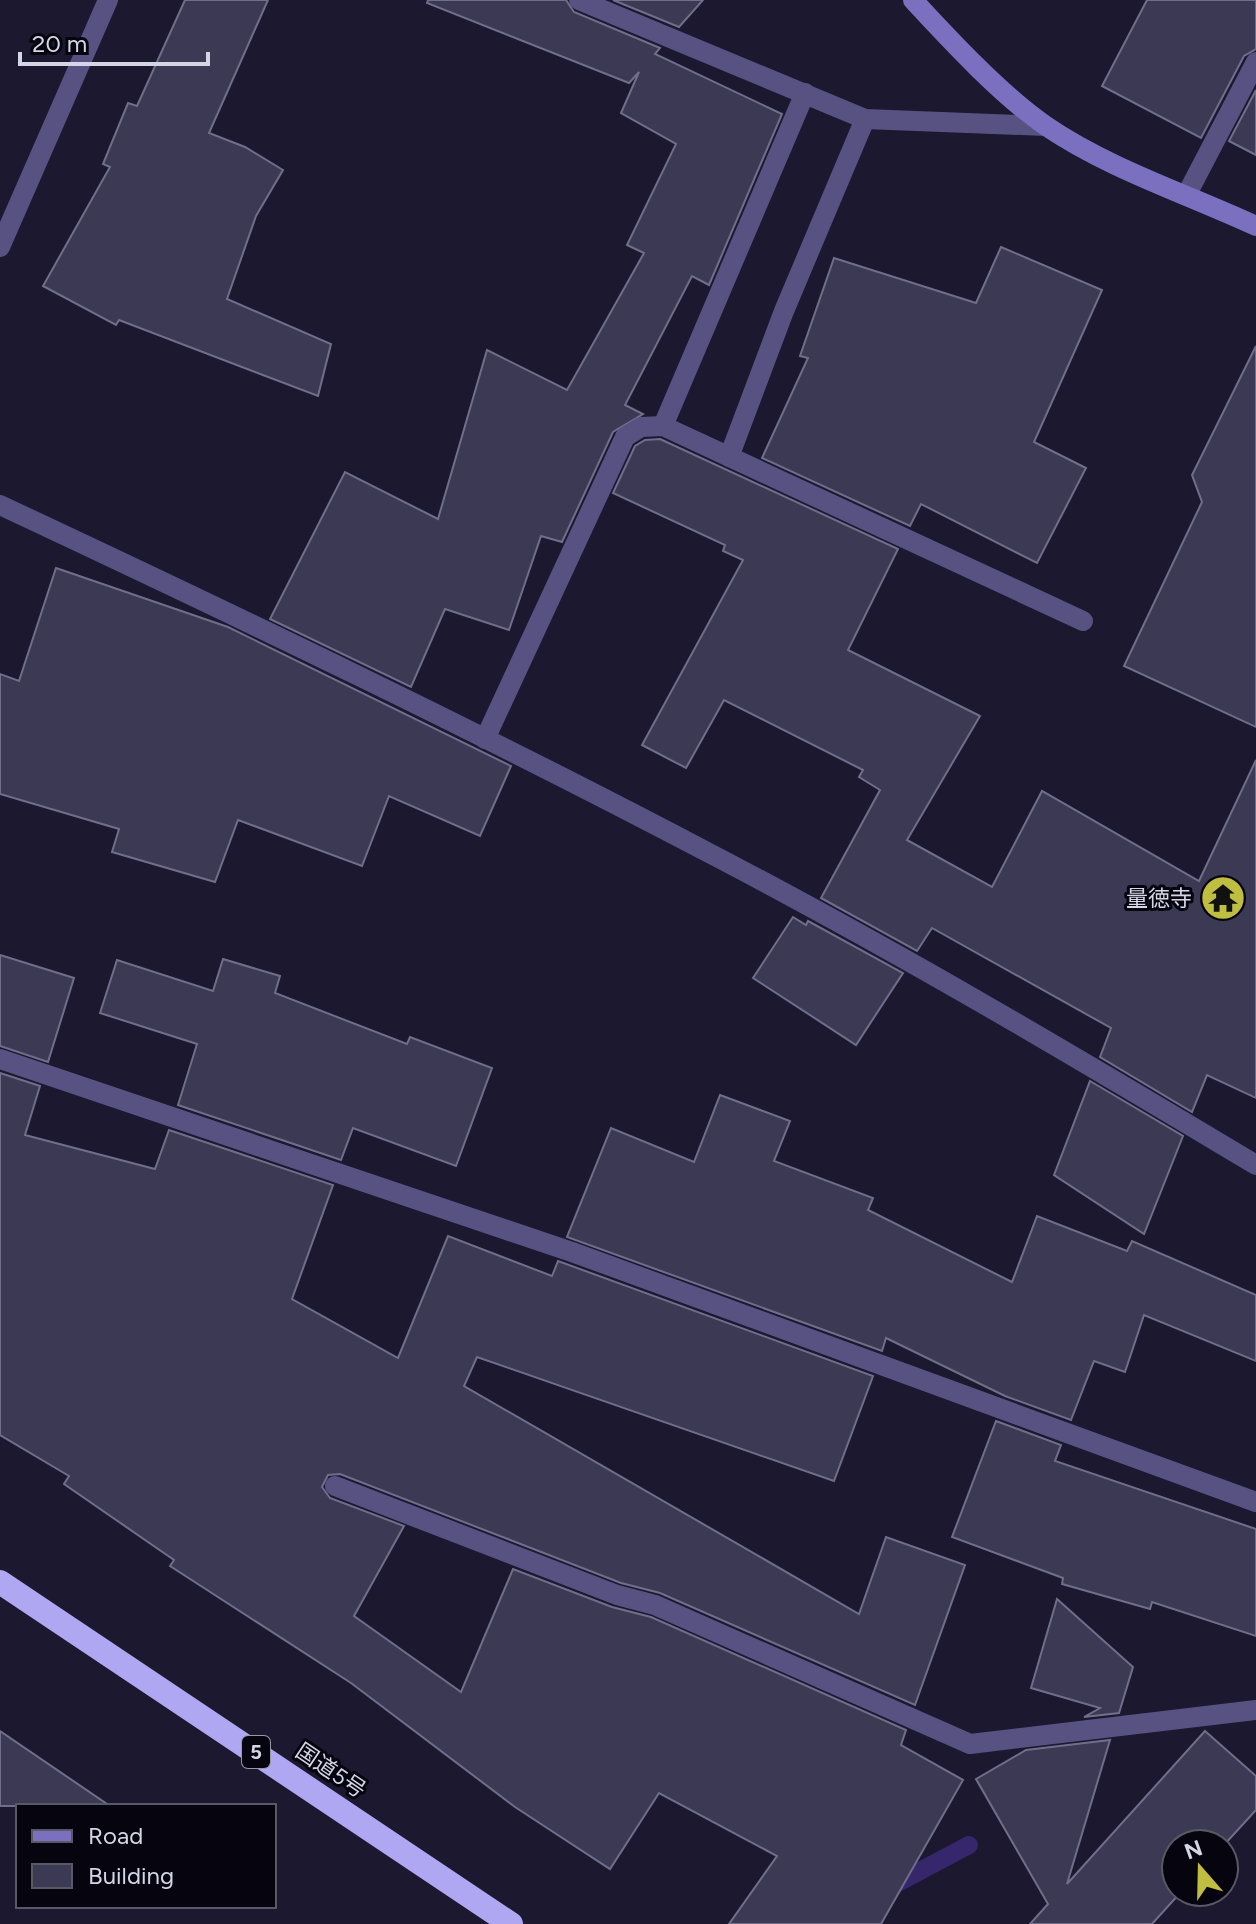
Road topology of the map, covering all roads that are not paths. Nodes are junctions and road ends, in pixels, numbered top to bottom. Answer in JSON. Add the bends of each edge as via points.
{"nodes":[{"id":1,"x":108,"y":0,"type":"edge"},
{"id":2,"x":579,"y":0,"type":"edge"},
{"id":3,"x":913,"y":0,"type":"edge"},
{"id":4,"x":1256,"y":62,"type":"edge"},
{"id":5,"x":805,"y":93,"type":"junction"},
{"id":6,"x":865,"y":119,"type":"junction"},
{"id":7,"x":1046,"y":126,"type":"junction"},
{"id":8,"x":1187,"y":194,"type":"junction"},
{"id":9,"x":1256,"y":226,"type":"edge"},
{"id":10,"x":0,"y":247,"type":"edge"},
{"id":11,"x":663,"y":426,"type":"junction"},
{"id":12,"x":729,"y":457,"type":"junction"},
{"id":13,"x":0,"y":505,"type":"edge"},
{"id":14,"x":1083,"y":621,"type":"dead end"},
{"id":15,"x":485,"y":739,"type":"junction"},
{"id":16,"x":0,"y":1059,"type":"edge"},
{"id":17,"x":1256,"y":1165,"type":"edge"},
{"id":18,"x":335,"y":1486,"type":"dead end"},
{"id":19,"x":1256,"y":1502,"type":"edge"},
{"id":20,"x":0,"y":1582,"type":"edge"},
{"id":21,"x":1256,"y":1710,"type":"edge"},
{"id":22,"x":511,"y":1924,"type":"edge"}],
"edges":[{"from":1,"to":10,"type":"street"},
{"from":2,"to":5,"type":"street"},
{"from":3,"to":7,"type":"street"},
{"from":4,"to":8,"type":"street"},
{"from":5,"to":6,"type":"street"},
{"from":5,"to":11,"type":"street"},
{"from":6,"to":7,"type":"street"},
{"from":6,"to":12,"type":"street"},
{"from":7,"to":8,"type":"street"},
{"from":8,"to":9,"type":"street"},
{"from":11,"to":12,"type":"street"},
{"from":11,"to":15,"type":"street","via":[[641,427],[625,437]]},
{"from":12,"to":14,"type":"street"},
{"from":13,"to":15,"type":"street"},
{"from":15,"to":17,"type":"street","via":[[899,956]]},
{"from":16,"to":19,"type":"street","via":[[572,1252]]},
{"from":18,"to":21,"type":"street","via":[[655,1605],[970,1744]]},
{"from":20,"to":22,"type":"highway","name":"国道5号","number":"5"}]}
